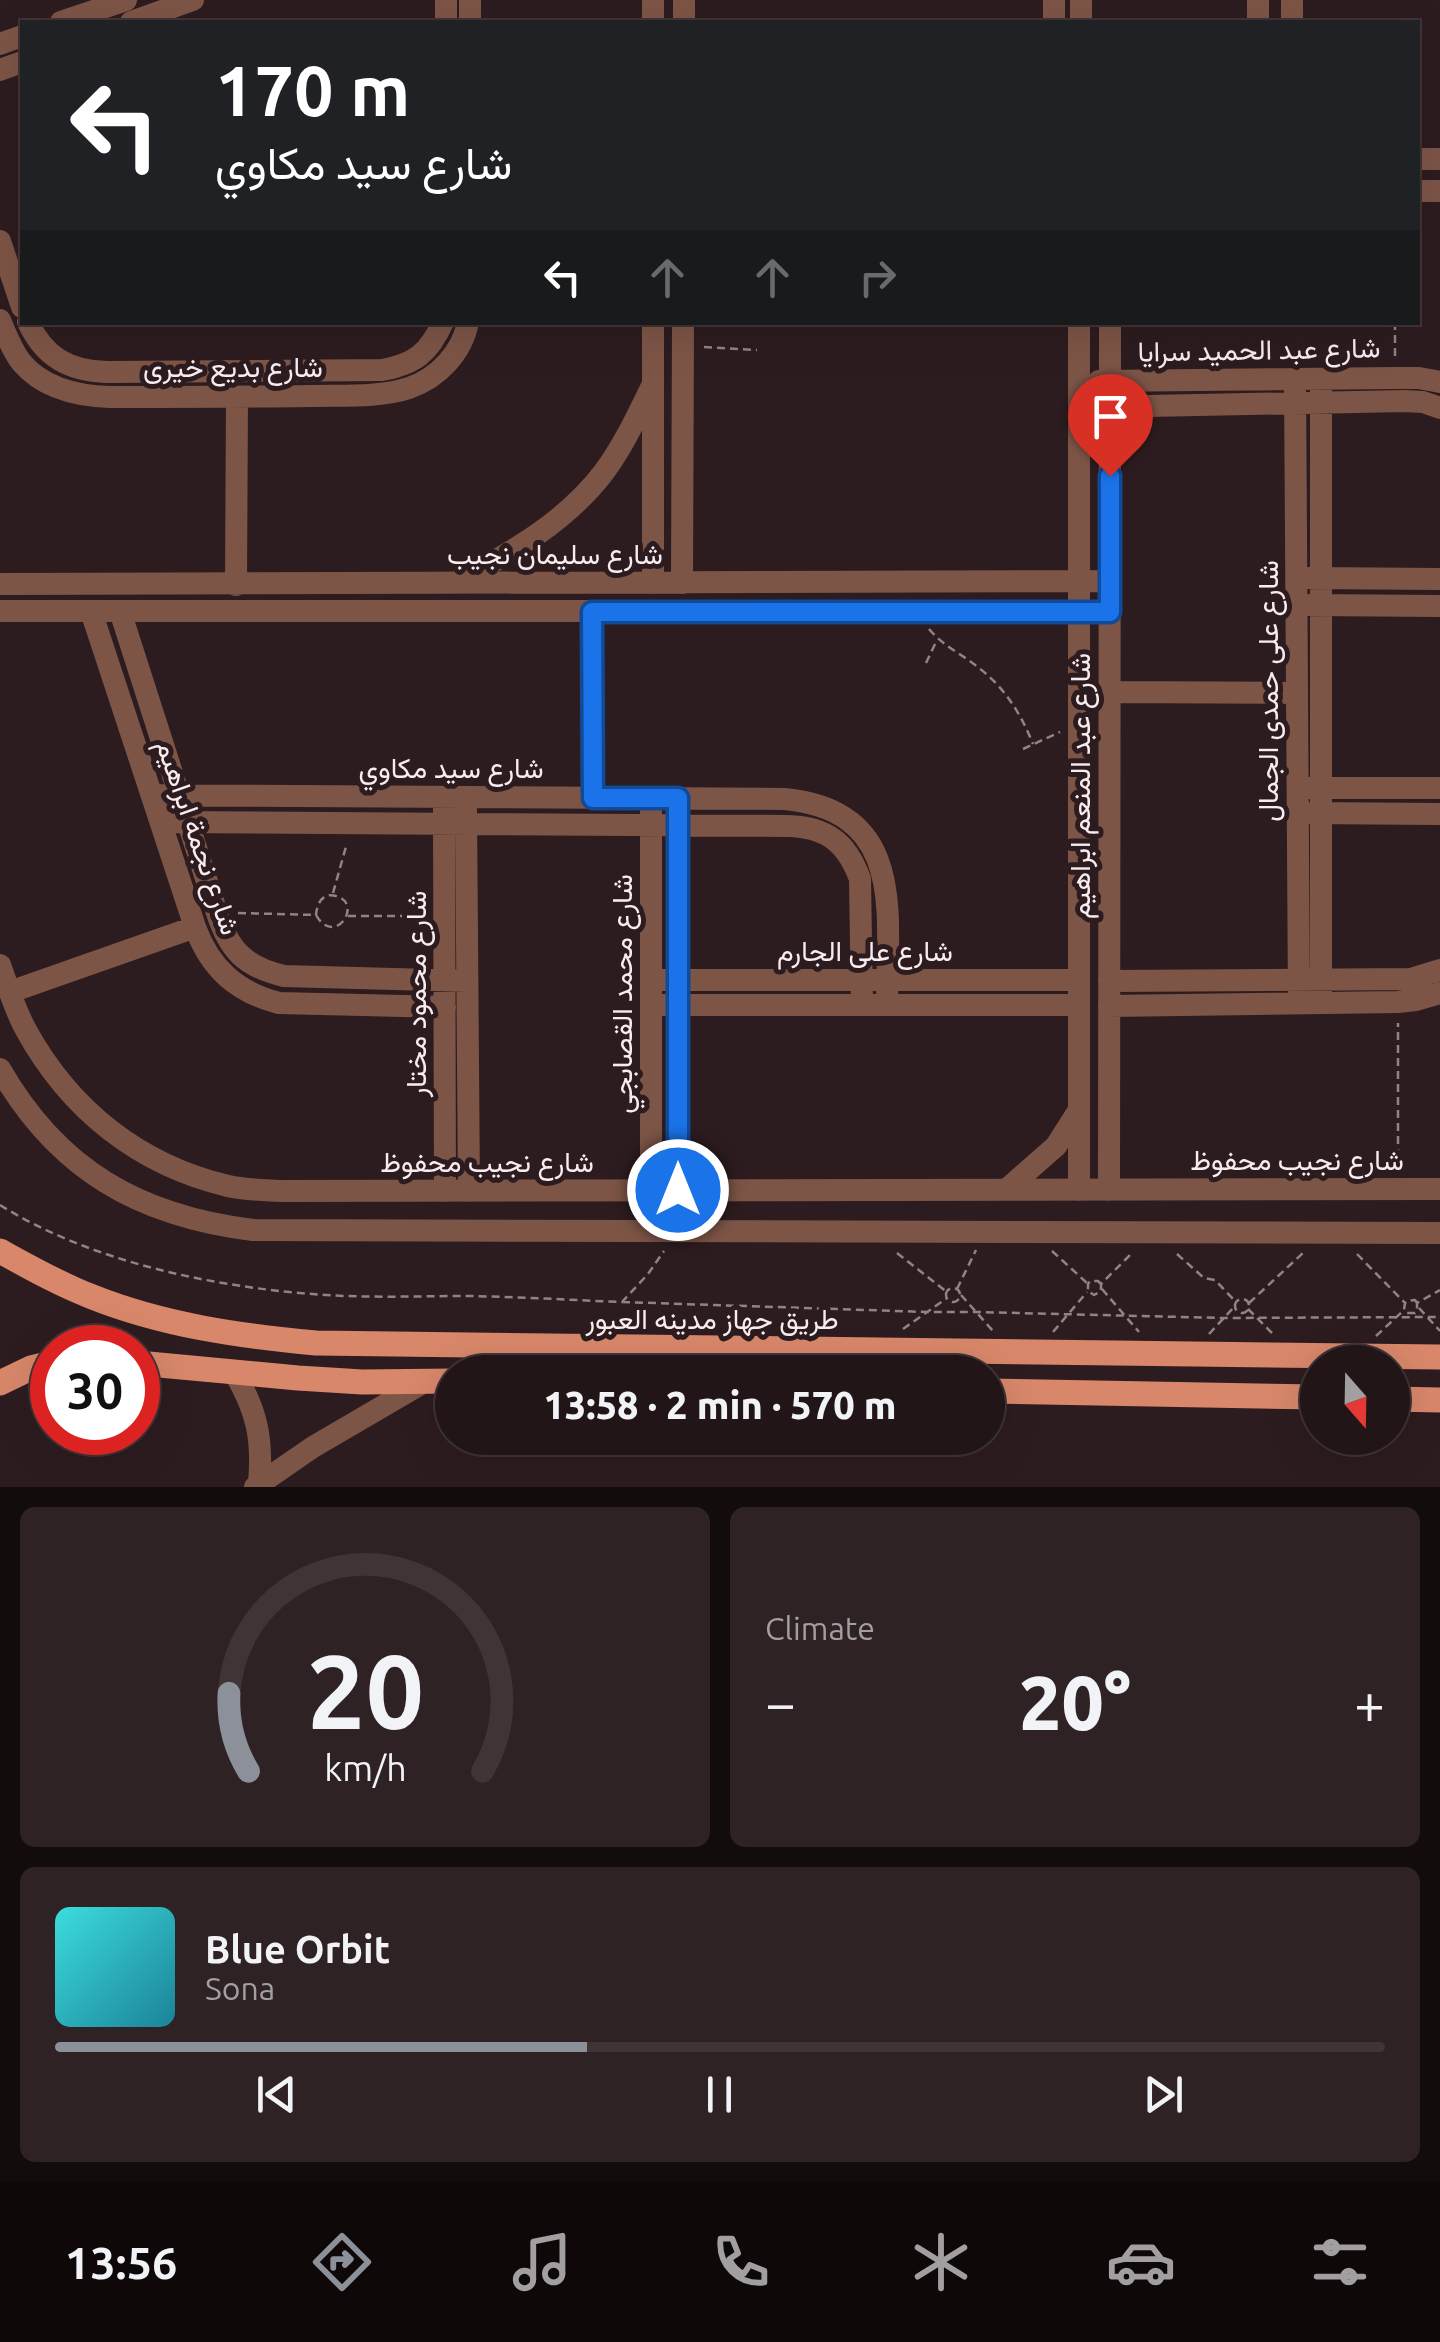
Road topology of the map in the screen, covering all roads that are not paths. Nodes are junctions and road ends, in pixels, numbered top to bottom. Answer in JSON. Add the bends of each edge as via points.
{"nodes":[{"id":1,"x":126,"y":0,"type":"edge"},
{"id":2,"x":193,"y":0,"type":"edge"},
{"id":3,"x":67,"y":20,"type":"edge"},
{"id":4,"x":137,"y":20,"type":"edge"},
{"id":5,"x":8,"y":257,"type":"edge"},
{"id":6,"x":15,"y":292,"type":"edge"},
{"id":7,"x":0,"y":320,"type":"edge"},
{"id":8,"x":30,"y":325,"type":"edge"},
{"id":9,"x":442,"y":325,"type":"edge"},
{"id":10,"x":467,"y":325,"type":"edge"},
{"id":11,"x":653,"y":325,"type":"edge"},
{"id":12,"x":1079,"y":325,"type":"edge"},
{"id":13,"x":1110,"y":325,"type":"edge"},
{"id":14,"x":683,"y":334,"type":"edge"},
{"id":15,"x":1295,"y":379,"type":"junction"},
{"id":16,"x":1321,"y":379,"type":"junction"},
{"id":17,"x":1079,"y":381,"type":"junction"},
{"id":18,"x":1110,"y":381,"type":"junction"},
{"id":19,"x":1440,"y":382,"type":"edge"},
{"id":20,"x":653,"y":384,"type":"junction"},
{"id":21,"x":236,"y":397,"type":"junction"},
{"id":22,"x":1321,"y":403,"type":"junction"},
{"id":23,"x":1295,"y":404,"type":"junction"},
{"id":24,"x":1080,"y":407,"type":"junction"},
{"id":25,"x":1110,"y":407,"type":"junction"},
{"id":26,"x":1440,"y":408,"type":"edge"},
{"id":27,"x":1296,"y":578,"type":"junction"},
{"id":28,"x":1321,"y":578,"type":"junction"},
{"id":29,"x":1440,"y":579,"type":"edge"},
{"id":30,"x":1079,"y":582,"type":"junction"},
{"id":31,"x":1110,"y":582,"type":"junction"},
{"id":32,"x":653,"y":583,"type":"junction"},
{"id":33,"x":691,"y":583,"type":"junction"},
{"id":34,"x":0,"y":584,"type":"edge"},
{"id":35,"x":236,"y":584,"type":"junction"},
{"id":36,"x":454,"y":584,"type":"junction"},
{"id":37,"x":1296,"y":605,"type":"junction"},
{"id":38,"x":1321,"y":605,"type":"junction"},
{"id":39,"x":1440,"y":606,"type":"edge"},
{"id":40,"x":120,"y":611,"type":"junction"},
{"id":41,"x":700,"y":611,"type":"junction"},
{"id":42,"x":0,"y":612,"type":"edge"},
{"id":43,"x":91,"y":612,"type":"junction"},
{"id":44,"x":592,"y":612,"type":"junction"},
{"id":45,"x":1080,"y":612,"type":"junction"},
{"id":46,"x":1110,"y":612,"type":"junction"},
{"id":47,"x":1110,"y":692,"type":"junction"},
{"id":48,"x":1297,"y":693,"type":"junction"},
{"id":49,"x":1309,"y":788,"type":"junction"},
{"id":50,"x":1440,"y":788,"type":"edge"},
{"id":51,"x":152,"y":796,"type":"junction"},
{"id":52,"x":179,"y":796,"type":"junction"},
{"id":53,"x":320,"y":796,"type":"junction"},
{"id":54,"x":394,"y":797,"type":"junction"},
{"id":55,"x":455,"y":797,"type":"junction"},
{"id":56,"x":514,"y":797,"type":"junction"},
{"id":57,"x":593,"y":798,"type":"junction"},
{"id":58,"x":651,"y":798,"type":"junction"},
{"id":59,"x":678,"y":798,"type":"junction"},
{"id":60,"x":1309,"y":813,"type":"junction"},
{"id":61,"x":1440,"y":814,"type":"edge"},
{"id":62,"x":160,"y":822,"type":"junction"},
{"id":63,"x":187,"y":822,"type":"junction"},
{"id":64,"x":321,"y":823,"type":"junction"},
{"id":65,"x":395,"y":823,"type":"junction"},
{"id":66,"x":455,"y":824,"type":"junction"},
{"id":67,"x":514,"y":824,"type":"junction"},
{"id":68,"x":651,"y":825,"type":"junction"},
{"id":69,"x":678,"y":825,"type":"junction"},
{"id":70,"x":195,"y":927,"type":"junction"},
{"id":71,"x":0,"y":965,"type":"edge"},
{"id":72,"x":1440,"y":970,"type":"edge"},
{"id":73,"x":456,"y":980,"type":"junction"},
{"id":74,"x":651,"y":980,"type":"junction"},
{"id":75,"x":678,"y":980,"type":"junction"},
{"id":76,"x":862,"y":980,"type":"junction"},
{"id":77,"x":887,"y":980,"type":"junction"},
{"id":78,"x":1079,"y":980,"type":"junction"},
{"id":79,"x":1109,"y":982,"type":"junction"},
{"id":80,"x":1310,"y":991,"type":"junction"},
{"id":81,"x":10,"y":992,"type":"junction"},
{"id":82,"x":1440,"y":992,"type":"edge"},
{"id":83,"x":651,"y":1004,"type":"junction"},
{"id":84,"x":678,"y":1005,"type":"junction"},
{"id":85,"x":862,"y":1005,"type":"junction"},
{"id":86,"x":887,"y":1005,"type":"junction"},
{"id":87,"x":1079,"y":1005,"type":"junction"},
{"id":88,"x":1109,"y":1006,"type":"junction"},
{"id":89,"x":444,"y":1008,"type":"junction"},
{"id":90,"x":0,"y":1069,"type":"edge"},
{"id":91,"x":1079,"y":1110,"type":"junction"},
{"id":92,"x":1440,"y":1189,"type":"edge"},
{"id":93,"x":651,"y":1190,"type":"junction"},
{"id":94,"x":678,"y":1190,"type":"junction"},
{"id":95,"x":796,"y":1190,"type":"junction"},
{"id":96,"x":1006,"y":1190,"type":"junction"},
{"id":97,"x":1079,"y":1190,"type":"junction"},
{"id":98,"x":1109,"y":1190,"type":"junction"},
{"id":99,"x":457,"y":1191,"type":"junction"},
{"id":100,"x":799,"y":1231,"type":"junction"},
{"id":101,"x":1440,"y":1232,"type":"edge"},
{"id":102,"x":0,"y":1251,"type":"edge"},
{"id":103,"x":1286,"y":1353,"type":"junction"},
{"id":104,"x":538,"y":1355,"type":"edge"},
{"id":105,"x":742,"y":1355,"type":"edge"},
{"id":106,"x":1440,"y":1357,"type":"edge"},
{"id":107,"x":0,"y":1363,"type":"edge"},
{"id":108,"x":30,"y":1364,"type":"edge"},
{"id":109,"x":160,"y":1365,"type":"edge"},
{"id":110,"x":30,"y":1370,"type":"edge"},
{"id":111,"x":234,"y":1372,"type":"junction"},
{"id":112,"x":426,"y":1381,"type":"junction"},
{"id":113,"x":435,"y":1381,"type":"edge"},
{"id":114,"x":0,"y":1383,"type":"edge"},
{"id":115,"x":1005,"y":1391,"type":"edge"},
{"id":116,"x":1278,"y":1396,"type":"junction"},
{"id":117,"x":1300,"y":1397,"type":"edge"},
{"id":118,"x":1410,"y":1399,"type":"edge"},
{"id":119,"x":1440,"y":1400,"type":"edge"},
{"id":120,"x":257,"y":1485,"type":"edge"}],
"edges":[{"from":1,"to":3,"type":"street"},
{"from":2,"to":4,"type":"street"},
{"from":5,"to":6,"type":"street"},
{"from":7,"to":21,"type":"street","name":"شارع بديع خيرى","via":[[22,364],[62,390],[98,397]]},
{"from":8,"to":9,"type":"street","name":"شارع بديع خيرى","via":[[58,360],[106,372],[382,370],[421,356]]},
{"from":10,"to":21,"type":"street","name":"شارع بديع خيرى","via":[[444,366],[408,388]]},
{"from":11,"to":20,"type":"street"},
{"from":12,"to":17,"type":"street","name":"شارع عبد المنعم ابراهيم"},
{"from":13,"to":18,"type":"street","name":"شارع عبد المنعم ابراهيم"},
{"from":14,"to":33,"type":"street"},
{"from":15,"to":16,"type":"street","name":"شارع عبد الحميد سرايا"},
{"from":15,"to":18,"type":"street","name":"شارع عبد الحميد سرايا"},
{"from":15,"to":23,"type":"street","name":"شارع على حمدى الجمال"},
{"from":16,"to":19,"type":"street","name":"شارع عبد الحميد سرايا"},
{"from":16,"to":22,"type":"street","name":"شارع على حمدى الجمال"},
{"from":17,"to":18,"type":"street","name":"شارع عبد الحميد سرايا"},
{"from":17,"to":24,"type":"street","name":"شارع عبد المنعم ابراهيم"},
{"from":18,"to":25,"type":"street","name":"شارع عبد المنعم ابراهيم"},
{"from":20,"to":32,"type":"street"},
{"from":20,"to":36,"type":"street","via":[[624,442],[580,500],[524,546]]},
{"from":21,"to":35,"type":"street"},
{"from":22,"to":23,"type":"street","name":"شارع عبد الحميد سرايا"},
{"from":22,"to":26,"type":"street","name":"شارع عبد الحميد سرايا","via":[[1404,401]]},
{"from":22,"to":28,"type":"street","name":"شارع على حمدى الجمال"},
{"from":23,"to":25,"type":"street","name":"شارع عبد الحميد سرايا"},
{"from":23,"to":27,"type":"street","name":"شارع على حمدى الجمال"},
{"from":24,"to":25,"type":"street","name":"شارع عبد الحميد سرايا"},
{"from":24,"to":30,"type":"street","name":"شارع عبد المنعم ابراهيم"},
{"from":25,"to":31,"type":"street","name":"شارع عبد المنعم ابراهيم"},
{"from":27,"to":28,"type":"street"},
{"from":27,"to":37,"type":"street","name":"شارع على حمدى الجمال"},
{"from":28,"to":29,"type":"street"},
{"from":28,"to":38,"type":"street","name":"شارع على حمدى الجمال"},
{"from":30,"to":31,"type":"street","name":"شارع سليمان نجيب"},
{"from":30,"to":33,"type":"street","name":"شارع سليمان نجيب"},
{"from":30,"to":45,"type":"street","name":"شارع عبد المنعم ابراهيم"},
{"from":31,"to":46,"type":"street","name":"شارع عبد المنعم ابراهيم"},
{"from":32,"to":33,"type":"street","name":"شارع سليمان نجيب"},
{"from":32,"to":36,"type":"street","name":"شارع سليمان نجيب"},
{"from":33,"to":41,"type":"street"},
{"from":34,"to":35,"type":"street","name":"شارع سليمان نجيب"},
{"from":35,"to":36,"type":"street","name":"شارع سليمان نجيب"},
{"from":37,"to":38,"type":"street"},
{"from":37,"to":48,"type":"street","name":"شارع على حمدى الجمال"},
{"from":38,"to":39,"type":"street"},
{"from":38,"to":49,"type":"street","name":"شارع على حمدى الجمال"},
{"from":40,"to":43,"type":"street"},
{"from":40,"to":44,"type":"street"},
{"from":40,"to":52,"type":"street","name":"شارع نجمة ابراهيم"},
{"from":41,"to":44,"type":"street"},
{"from":41,"to":45,"type":"street"},
{"from":42,"to":43,"type":"street"},
{"from":43,"to":51,"type":"street","name":"شارع نجمة ابراهيم"},
{"from":44,"to":57,"type":"street"},
{"from":45,"to":46,"type":"street"},
{"from":45,"to":78,"type":"street","name":"شارع عبد المنعم ابراهيم"},
{"from":46,"to":47,"type":"street","name":"شارع عبد المنعم ابراهيم"},
{"from":47,"to":48,"type":"street"},
{"from":47,"to":79,"type":"street","name":"شارع عبد المنعم ابراهيم"},
{"from":48,"to":49,"type":"street","name":"شارع على حمدى الجمال"},
{"from":49,"to":50,"type":"street"},
{"from":49,"to":60,"type":"street","name":"شارع على حمدى الجمال"},
{"from":51,"to":52,"type":"street","name":"شارع سيد مكاوي"},
{"from":51,"to":62,"type":"street","name":"شارع نجمة ابراهيم"},
{"from":52,"to":53,"type":"street","name":"شارع سيد مكاوي"},
{"from":52,"to":63,"type":"street","name":"شارع نجمة ابراهيم"},
{"from":53,"to":54,"type":"street","name":"شارع سيد مكاوي"},
{"from":53,"to":64,"type":"street"},
{"from":54,"to":55,"type":"street","name":"شارع سيد مكاوي"},
{"from":54,"to":65,"type":"street"},
{"from":55,"to":56,"type":"street","name":"شارع سيد مكاوي"},
{"from":55,"to":66,"type":"street","name":"شارع محمود مختار"},
{"from":56,"to":57,"type":"street","name":"شارع سيد مكاوي"},
{"from":56,"to":67,"type":"street"},
{"from":57,"to":58,"type":"street","name":"شارع سيد مكاوي"},
{"from":58,"to":59,"type":"street","name":"شارع سيد مكاوي"},
{"from":58,"to":68,"type":"street","name":"شارع محمد القصابجي"},
{"from":59,"to":69,"type":"street","name":"شارع محمد القصابجي"},
{"from":59,"to":77,"type":"street","name":"شارع سيد مكاوي","via":[[808,801],[849,821],[878,857],[885,880]]},
{"from":60,"to":61,"type":"street"},
{"from":60,"to":80,"type":"street","name":"شارع على حمدى الجمال"},
{"from":62,"to":63,"type":"street","name":"شارع سيد مكاوي"},
{"from":62,"to":70,"type":"street","name":"شارع نجمة ابراهيم"},
{"from":63,"to":64,"type":"street","name":"شارع سيد مكاوي"},
{"from":63,"to":73,"type":"street","name":"شارع نجمة ابراهيم","via":[[224,934],[248,962],[303,978]]},
{"from":64,"to":65,"type":"street","name":"شارع سيد مكاوي"},
{"from":65,"to":66,"type":"street","name":"شارع سيد مكاوي"},
{"from":66,"to":67,"type":"street","name":"شارع سيد مكاوي"},
{"from":66,"to":73,"type":"street","name":"شارع محمود مختار"},
{"from":66,"to":73,"type":"street","name":"شارع محمود مختار","via":[[444,916]]},
{"from":67,"to":68,"type":"street","name":"شارع سيد مكاوي"},
{"from":68,"to":69,"type":"street","name":"شارع سيد مكاوي"},
{"from":68,"to":74,"type":"street","name":"شارع محمد القصابجي"},
{"from":69,"to":75,"type":"street","name":"شارع محمد القصابجي"},
{"from":69,"to":76,"type":"street","name":"شارع سيد مكاوي","via":[[803,826],[842,846],[860,878]]},
{"from":70,"to":81,"type":"street"},
{"from":70,"to":89,"type":"street","name":"شارع نجمة ابراهيم","via":[[212,963],[260,998]]},
{"from":71,"to":81,"type":"street","name":"شارع نجيب محفوظ"},
{"from":72,"to":80,"type":"street"},
{"from":73,"to":89,"type":"street","name":"شارع محمود مختار"},
{"from":73,"to":99,"type":"street","name":"شارع محمود مختار"},
{"from":74,"to":75,"type":"street","name":"شارع على الجارم"},
{"from":74,"to":83,"type":"street","name":"شارع محمد القصابجي"},
{"from":75,"to":76,"type":"street","name":"شارع على الجارم"},
{"from":75,"to":84,"type":"street","name":"شارع محمد القصابجي"},
{"from":76,"to":77,"type":"street","name":"شارع على الجارم"},
{"from":76,"to":85,"type":"street","name":"شارع سيد مكاوي"},
{"from":77,"to":78,"type":"street","name":"شارع على الجارم"},
{"from":77,"to":86,"type":"street","name":"شارع سيد مكاوي"},
{"from":78,"to":87,"type":"street","name":"شارع عبد المنعم ابراهيم"},
{"from":79,"to":80,"type":"street"},
{"from":79,"to":88,"type":"street","name":"شارع عبد المنعم ابراهيم"},
{"from":80,"to":82,"type":"street","via":[[1398,1002]]},
{"from":80,"to":88,"type":"street"},
{"from":81,"to":99,"type":"street","name":"شارع نجيب محفوظ","via":[[44,1060],[94,1118],[136,1150],[182,1172],[232,1187],[282,1191]]},
{"from":83,"to":84,"type":"street","name":"شارع على الجارم"},
{"from":83,"to":93,"type":"street","name":"شارع محمد القصابجي"},
{"from":84,"to":85,"type":"street","name":"شارع على الجارم"},
{"from":84,"to":94,"type":"street","name":"شارع محمد القصابجي"},
{"from":85,"to":86,"type":"street","name":"شارع على الجارم"},
{"from":86,"to":87,"type":"street","name":"شارع على الجارم"},
{"from":87,"to":91,"type":"street","name":"شارع عبد المنعم ابراهيم"},
{"from":88,"to":98,"type":"street","name":"شارع عبد المنعم ابراهيم"},
{"from":89,"to":99,"type":"street","name":"شارع محمود مختار"},
{"from":90,"to":100,"type":"street","via":[[32,1118],[94,1176],[170,1214],[211,1225]]},
{"from":91,"to":96,"type":"street","via":[[1056,1146]]},
{"from":91,"to":97,"type":"street","name":"شارع عبد المنعم ابراهيم"},
{"from":92,"to":98,"type":"street","name":"شارع نجيب محفوظ"},
{"from":93,"to":94,"type":"street","name":"شارع نجيب محفوظ"},
{"from":93,"to":99,"type":"street","name":"شارع نجيب محفوظ"},
{"from":94,"to":95,"type":"street","name":"شارع نجيب محفوظ"},
{"from":95,"to":96,"type":"street","name":"شارع نجيب محفوظ"},
{"from":95,"to":100,"type":"street"},
{"from":96,"to":97,"type":"street","name":"شارع نجيب محفوظ"},
{"from":97,"to":98,"type":"street","name":"شارع نجيب محفوظ"},
{"from":100,"to":101,"type":"street"},
{"from":102,"to":104,"type":"main road","name":"طريق جهاز مدينه العبور","via":[[90,1296],[224,1332]]},
{"from":103,"to":105,"type":"main road","name":"طريق جهاز مدينه العبور","via":[[876,1349]]},
{"from":103,"to":106,"type":"main road","name":"طريق جهاز مدينه العبور"},
{"from":103,"to":116,"type":"main road"},
{"from":107,"to":108,"type":"main road"},
{"from":109,"to":111,"type":"main road"},
{"from":110,"to":114,"type":"main road"},
{"from":111,"to":112,"type":"main road"},
{"from":111,"to":120,"type":"street","via":[[258,1425]]},
{"from":112,"to":113,"type":"main road"},
{"from":112,"to":120,"type":"street"},
{"from":115,"to":116,"type":"main road"},
{"from":116,"to":117,"type":"main road"},
{"from":118,"to":119,"type":"main road"}]}
